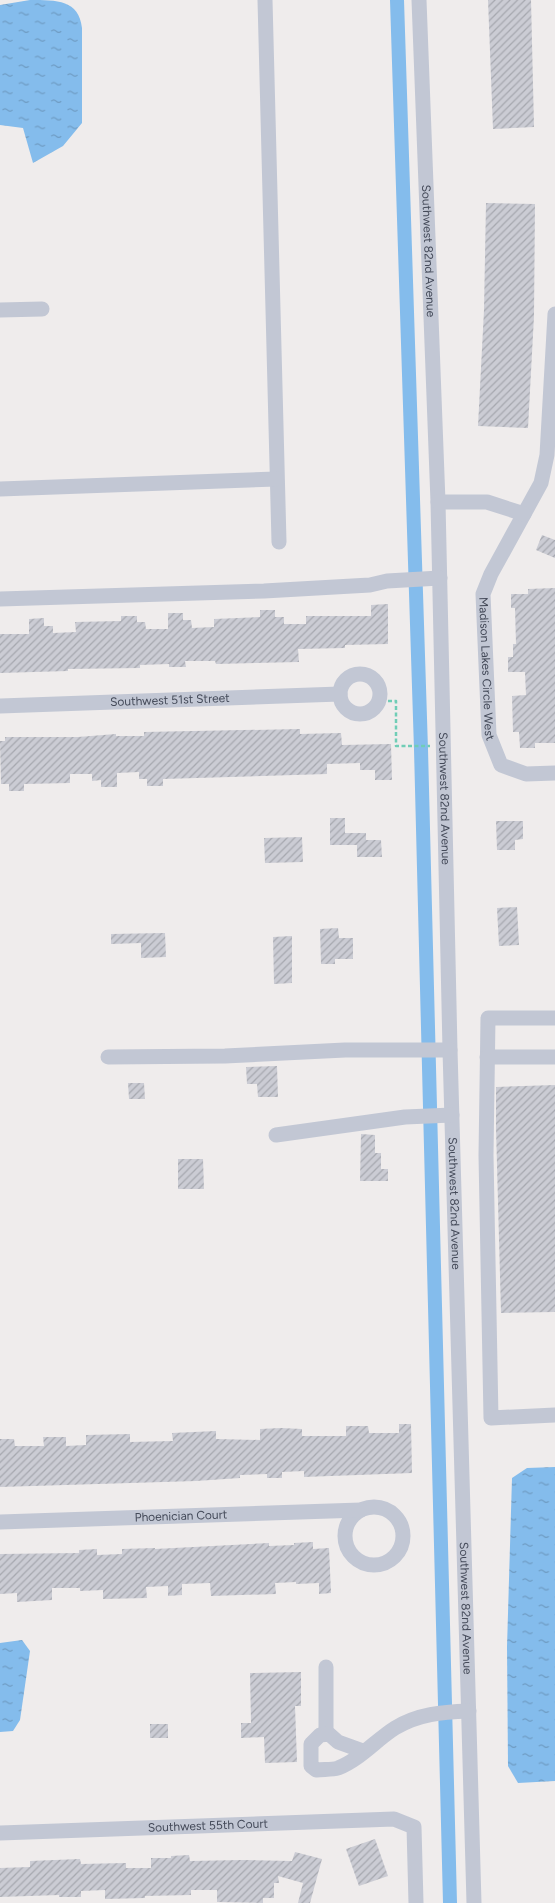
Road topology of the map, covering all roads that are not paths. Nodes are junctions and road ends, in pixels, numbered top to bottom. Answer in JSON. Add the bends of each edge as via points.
{"nodes":[{"id":1,"x":265,"y":0,"type":"edge"},
{"id":2,"x":419,"y":0,"type":"edge"},
{"id":3,"x":42,"y":309,"type":"dead end"},
{"id":4,"x":0,"y":310,"type":"edge"},
{"id":5,"x":555,"y":314,"type":"edge"},
{"id":6,"x":276,"y":479,"type":"junction"},
{"id":7,"x":0,"y":489,"type":"edge"},
{"id":8,"x":438,"y":502,"type":"junction"},
{"id":9,"x":524,"y":514,"type":"junction"},
{"id":10,"x":279,"y":542,"type":"dead end"},
{"id":11,"x":440,"y":578,"type":"junction"},
{"id":12,"x":0,"y":599,"type":"edge"},
{"id":13,"x":340,"y":694,"type":"dead end"},
{"id":14,"x":0,"y":706,"type":"edge"},
{"id":15,"x":555,"y":773,"type":"edge"},
{"id":16,"x":555,"y":1018,"type":"edge"},
{"id":17,"x":450,"y":1050,"type":"junction"},
{"id":18,"x":108,"y":1057,"type":"dead end"},
{"id":19,"x":487,"y":1057,"type":"junction"},
{"id":20,"x":555,"y":1057,"type":"edge"},
{"id":21,"x":444,"y":1115,"type":"junction"},
{"id":22,"x":276,"y":1135,"type":"dead end"},
{"id":23,"x":555,"y":1415,"type":"edge"},
{"id":24,"x":361,"y":1510,"type":"dead end"},
{"id":25,"x":0,"y":1522,"type":"edge"},
{"id":26,"x":326,"y":1667,"type":"dead end"},
{"id":27,"x":469,"y":1711,"type":"junction"},
{"id":28,"x":326,"y":1734,"type":"junction"},
{"id":29,"x":363,"y":1752,"type":"junction"},
{"id":30,"x":0,"y":1833,"type":"edge"},
{"id":31,"x":416,"y":1903,"type":"edge"},
{"id":32,"x":474,"y":1903,"type":"edge"}],
"edges":[{"from":1,"to":6,"type":"street"},
{"from":2,"to":8,"type":"street","name":"Southwest 82nd Avenue"},
{"from":3,"to":4,"type":"street"},
{"from":5,"to":9,"type":"street","name":"Madison Lakes Circle West","via":[[547,455],[542,483]]},
{"from":6,"to":7,"type":"street"},
{"from":6,"to":10,"type":"street"},
{"from":8,"to":9,"type":"street","via":[[487,502]]},
{"from":8,"to":11,"type":"street","name":"Southwest 82nd Avenue"},
{"from":9,"to":15,"type":"street","name":"Madison Lakes Circle West","via":[[483,594],[489,735],[501,765],[526,774]]},
{"from":11,"to":12,"type":"street","via":[[264,591]]},
{"from":11,"to":17,"type":"street","name":"Southwest 82nd Avenue"},
{"from":13,"to":14,"type":"street","name":"Southwest 51st Street"},
{"from":16,"to":19,"type":"street","via":[[488,1018]]},
{"from":17,"to":18,"type":"street"},
{"from":17,"to":21,"type":"street","name":"Southwest 82nd Avenue"},
{"from":19,"to":20,"type":"street"},
{"from":19,"to":23,"type":"street","via":[[492,1418]]},
{"from":21,"to":22,"type":"street"},
{"from":21,"to":27,"type":"street","name":"Southwest 82nd Avenue"},
{"from":24,"to":25,"type":"street","name":"Phoenician Court"},
{"from":26,"to":28,"type":"street"},
{"from":27,"to":29,"type":"street","via":[[436,1712],[419,1717],[396,1728]]},
{"from":27,"to":32,"type":"street","name":"Southwest 82nd Avenue"},
{"from":28,"to":29,"type":"street"},
{"from":28,"to":29,"type":"street","via":[[311,1744],[311,1766],[316,1770],[338,1768]]},
{"from":30,"to":31,"type":"street","name":"Southwest 55th Court","via":[[394,1819],[414,1826]]}]}
